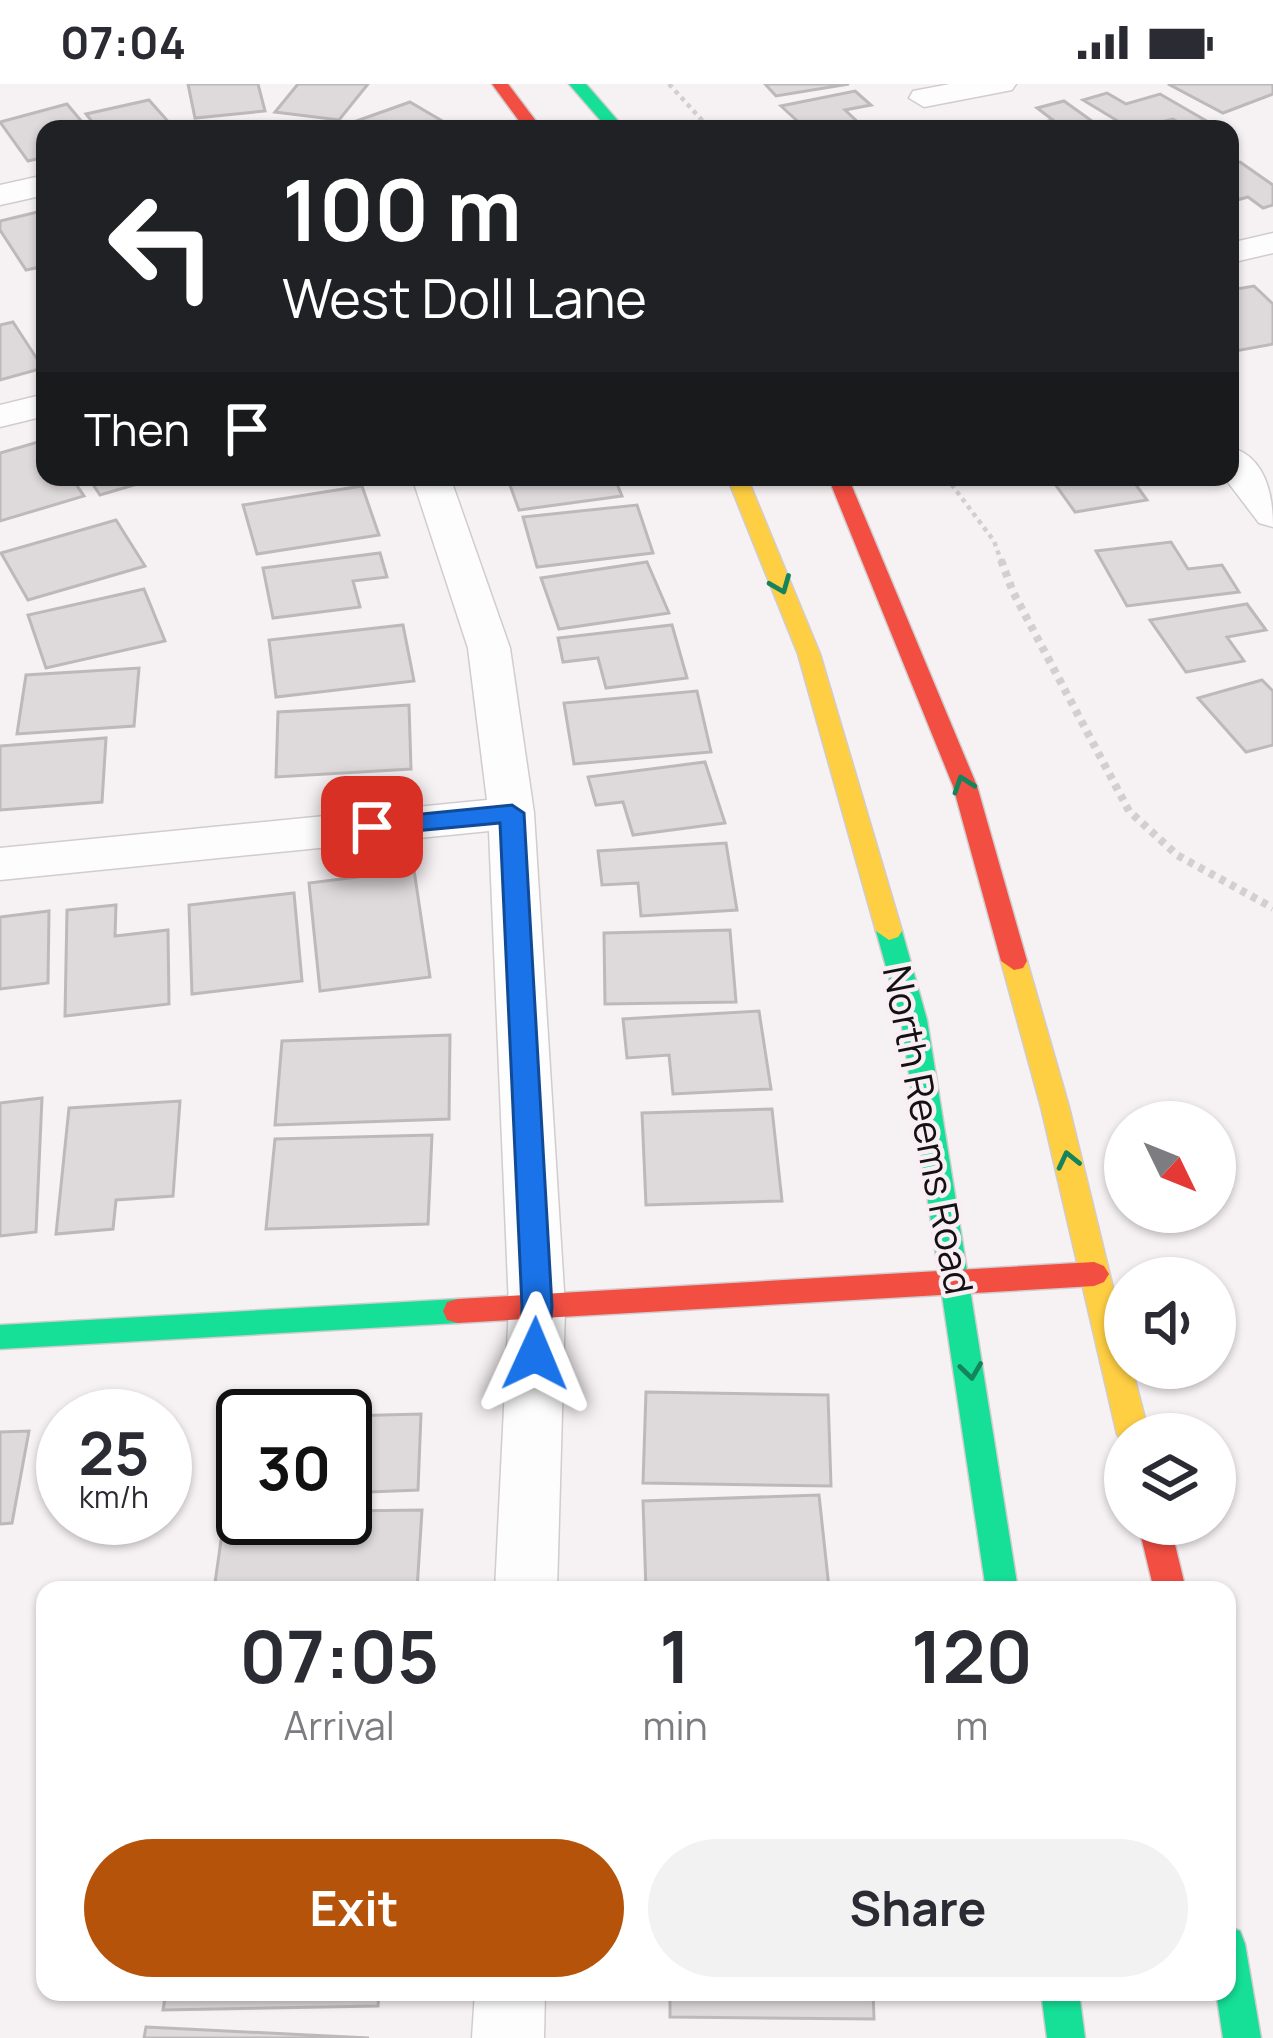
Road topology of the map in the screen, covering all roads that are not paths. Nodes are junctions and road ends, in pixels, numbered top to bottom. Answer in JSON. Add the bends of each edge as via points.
{"nodes":[{"id":1,"x":500,"y":84,"type":"edge"},
{"id":2,"x":577,"y":84,"type":"edge"},
{"id":3,"x":1000,"y":84,"type":"edge"},
{"id":4,"x":916,"y":91,"type":"edge"},
{"id":5,"x":527,"y":120,"type":"edge"},
{"id":6,"x":609,"y":120,"type":"edge"},
{"id":7,"x":942,"y":120,"type":"edge"},
{"id":8,"x":36,"y":187,"type":"edge"},
{"id":9,"x":0,"y":195,"type":"edge"},
{"id":10,"x":1273,"y":243,"type":"edge"},
{"id":11,"x":1239,"y":251,"type":"edge"},
{"id":12,"x":36,"y":407,"type":"edge"},
{"id":13,"x":0,"y":416,"type":"edge"},
{"id":14,"x":1239,"y":470,"type":"edge"},
{"id":15,"x":434,"y":486,"type":"edge"},
{"id":16,"x":741,"y":486,"type":"edge"},
{"id":17,"x":842,"y":486,"type":"edge"},
{"id":18,"x":1272,"y":512,"type":"edge"},
{"id":19,"x":512,"y":813,"type":"junction"},
{"id":20,"x":0,"y":864,"type":"edge"},
{"id":21,"x":1094,"y":1274,"type":"junction"},
{"id":22,"x":958,"y":1283,"type":"junction"},
{"id":23,"x":537,"y":1307,"type":"junction"},
{"id":24,"x":0,"y":1337,"type":"edge"},
{"id":25,"x":1127,"y":1413,"type":"edge"},
{"id":26,"x":1159,"y":1545,"type":"edge"},
{"id":27,"x":526,"y":1581,"type":"edge"},
{"id":28,"x":1001,"y":1581,"type":"edge"},
{"id":29,"x":1168,"y":1581,"type":"edge"},
{"id":30,"x":1236,"y":2000,"type":"edge"},
{"id":31,"x":510,"y":2001,"type":"edge"},
{"id":32,"x":1061,"y":2001,"type":"edge"},
{"id":33,"x":508,"y":2038,"type":"edge"},
{"id":34,"x":1066,"y":2038,"type":"edge"},
{"id":35,"x":1242,"y":2038,"type":"edge"}],
"edges":[{"from":1,"to":5,"type":"main road"},
{"from":2,"to":6,"type":"main road"},
{"from":3,"to":4,"type":"street"},
{"from":4,"to":7,"type":"street"},
{"from":8,"to":9,"type":"street"},
{"from":10,"to":11,"type":"street"},
{"from":12,"to":13,"type":"street"},
{"from":14,"to":18,"type":"street"},
{"from":15,"to":19,"type":"street","via":[[489,648]]},
{"from":16,"to":22,"type":"main road","name":"North Reems Road","one_way":true,"via":[[809,654],[914,1020]]},
{"from":21,"to":17,"type":"main road","one_way":true,"via":[[965,787]]},
{"from":19,"to":20,"type":"street"},
{"from":19,"to":23,"type":"street"},
{"from":21,"to":22,"type":"main road"},
{"from":21,"to":25,"type":"main road"},
{"from":22,"to":23,"type":"main road"},
{"from":22,"to":28,"type":"main road","name":"North Reems Road","one_way":true},
{"from":23,"to":24,"type":"main road"},
{"from":23,"to":27,"type":"street"},
{"from":26,"to":29,"type":"main road"},
{"from":30,"to":35,"type":"main road"},
{"from":31,"to":33,"type":"street"},
{"from":32,"to":34,"type":"main road"}]}
